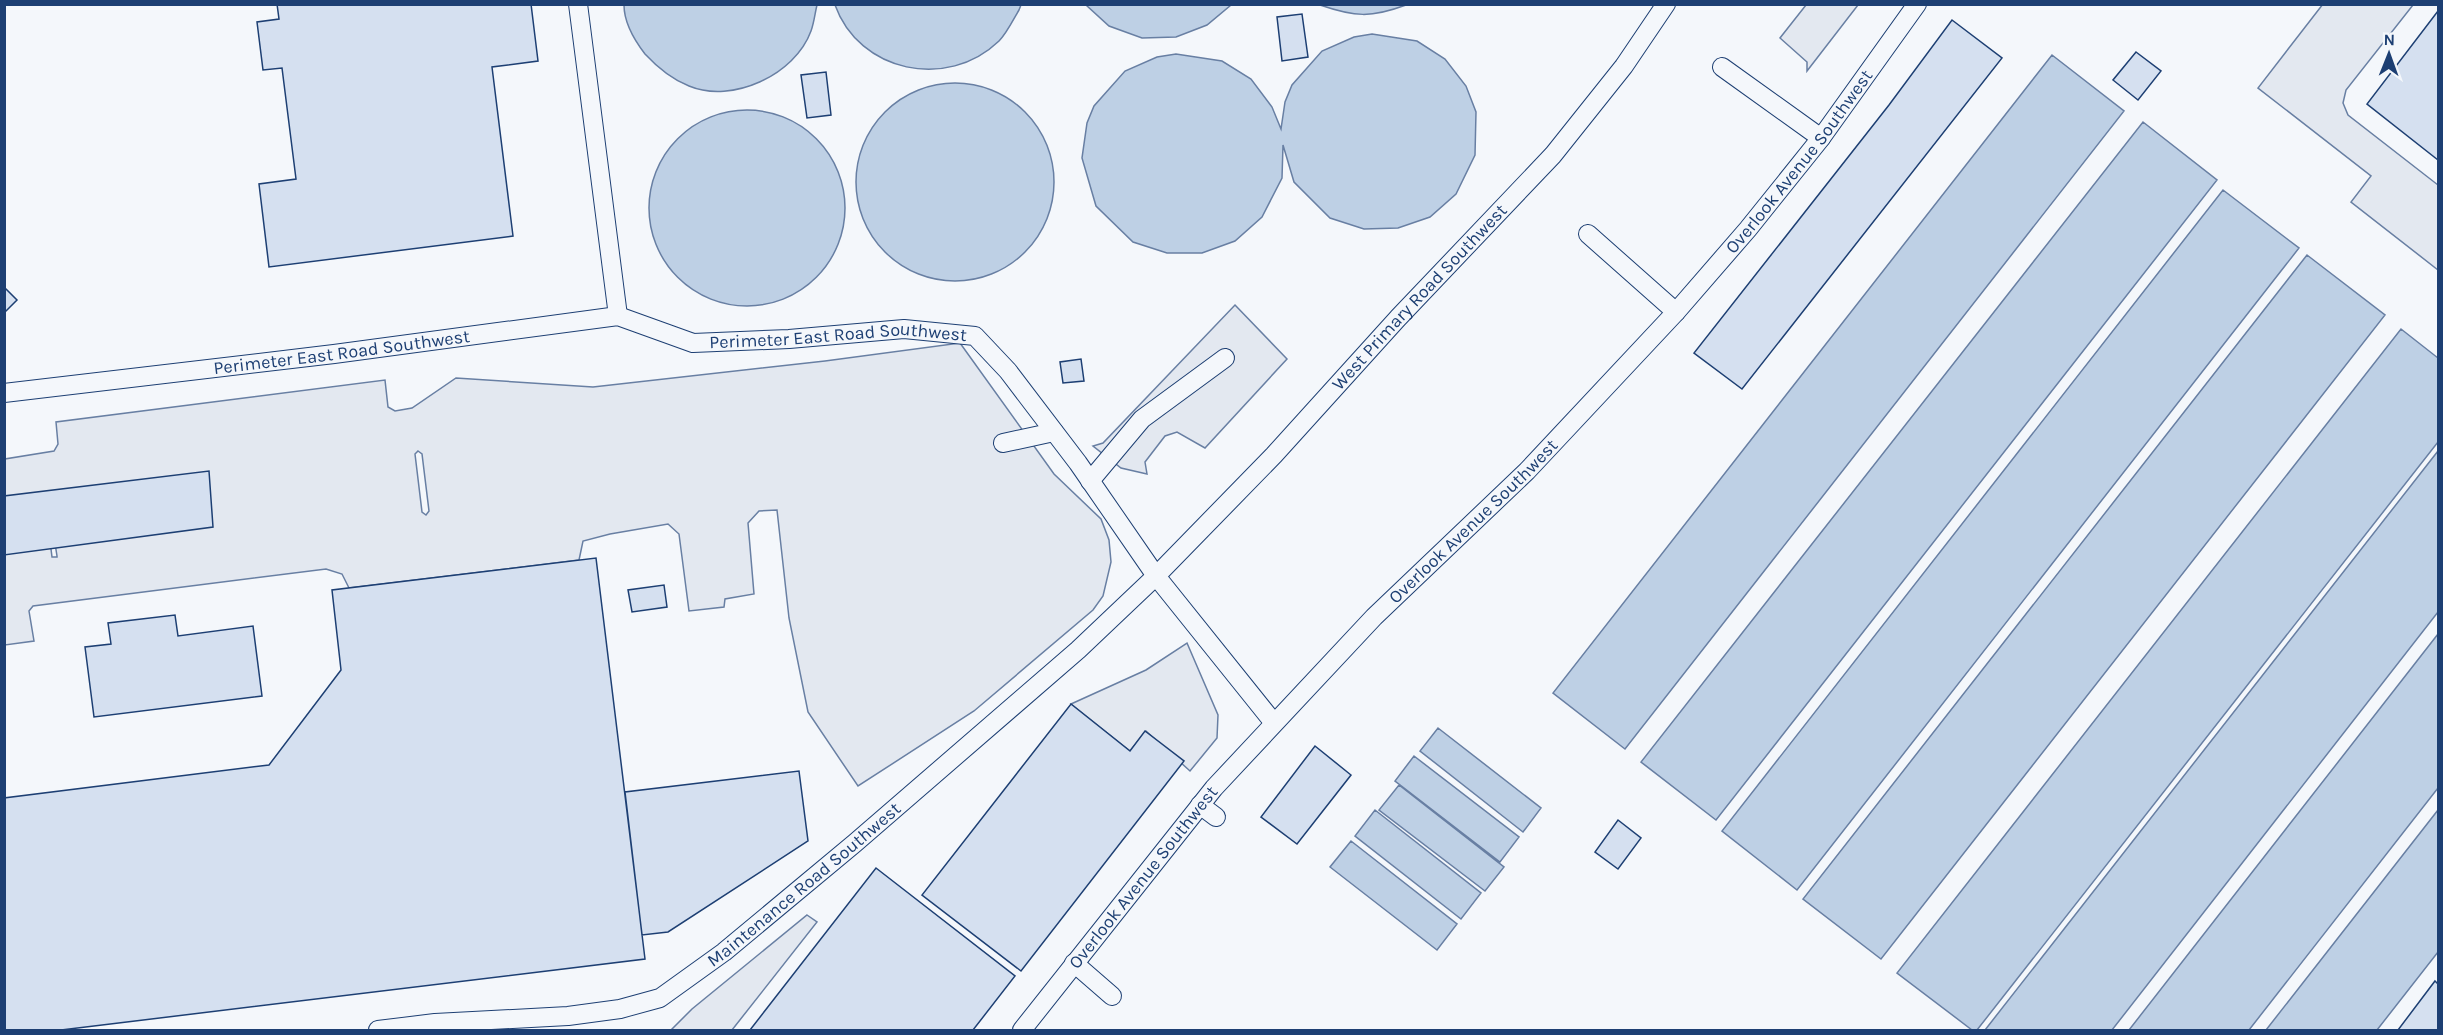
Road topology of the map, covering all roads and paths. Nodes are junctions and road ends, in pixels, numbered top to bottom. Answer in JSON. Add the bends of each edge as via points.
{"nodes":[{"id":1,"x":578,"y":4,"type":"edge"},
{"id":2,"x":1666,"y":4,"type":"edge"},
{"id":3,"x":1917,"y":4,"type":"edge"},
{"id":4,"x":1722,"y":67,"type":"dead end"},
{"id":5,"x":1821,"y":138,"type":"junction"},
{"id":6,"x":1588,"y":234,"type":"dead end"},
{"id":7,"x":1676,"y":312,"type":"junction"},
{"id":8,"x":618,"y":316,"type":"junction"},
{"id":9,"x":1225,"y":358,"type":"dead end"},
{"id":10,"x":4,"y":393,"type":"edge"},
{"id":11,"x":1054,"y":432,"type":"junction"},
{"id":12,"x":1003,"y":443,"type":"dead end"},
{"id":13,"x":1090,"y":481,"type":"junction"},
{"id":14,"x":1156,"y":576,"type":"junction"},
{"id":15,"x":1274,"y":723,"type":"junction"},
{"id":16,"x":1200,"y":806,"type":"junction"},
{"id":17,"x":1216,"y":817,"type":"dead end"},
{"id":18,"x":1074,"y":963,"type":"junction"},
{"id":19,"x":1112,"y":996,"type":"dead end"},
{"id":20,"x":569,"y":1023,"type":"edge"},
{"id":21,"x":435,"y":1027,"type":"edge"},
{"id":22,"x":378,"y":1030,"type":"edge"},
{"id":23,"x":1022,"y":1030,"type":"edge"}],
"edges":[{"from":1,"to":8,"type":"lane"},
{"from":2,"to":14,"type":"lane","name":"West Primary Road Southwest","via":[[1624,66],[1553,155]]},
{"from":3,"to":5,"type":"lane","name":"Overlook Avenue Southwest"},
{"from":4,"to":5,"type":"lane"},
{"from":5,"to":7,"type":"lane","name":"Overlook Avenue Southwest"},
{"from":6,"to":7,"type":"lane"},
{"from":7,"to":15,"type":"lane","name":"Overlook Avenue Southwest","via":[[1534,463],[1381,609]]},
{"from":8,"to":10,"type":"lane","name":"Perimeter East Road Southwest"},
{"from":8,"to":11,"type":"lane","name":"Perimeter East Road Southwest","via":[[693,343],[903,329],[975,336],[1008,371]]},
{"from":9,"to":13,"type":"lane","via":[[1142,419]]},
{"from":11,"to":12,"type":"lane"},
{"from":11,"to":13,"type":"lane","name":"Perimeter East Road Southwest"},
{"from":13,"to":14,"type":"lane","name":"Perimeter East Road Southwest"},
{"from":14,"to":15,"type":"lane","name":"Perimeter East Road Southwest"},
{"from":14,"to":20,"type":"lane","name":"Maintenance Road Southwest","via":[[1069,657],[724,952],[660,998]]},
{"from":15,"to":16,"type":"lane","name":"Overlook Avenue Southwest"},
{"from":16,"to":17,"type":"lane"},
{"from":16,"to":18,"type":"lane","name":"Overlook Avenue Southwest"},
{"from":18,"to":19,"type":"lane"},
{"from":18,"to":23,"type":"lane","name":"Overlook Avenue Southwest"},
{"from":20,"to":21,"type":"lane","name":"Maintenance Road Southwest"},
{"from":21,"to":22,"type":"lane","name":"Maintenance Road Southwest"}]}
